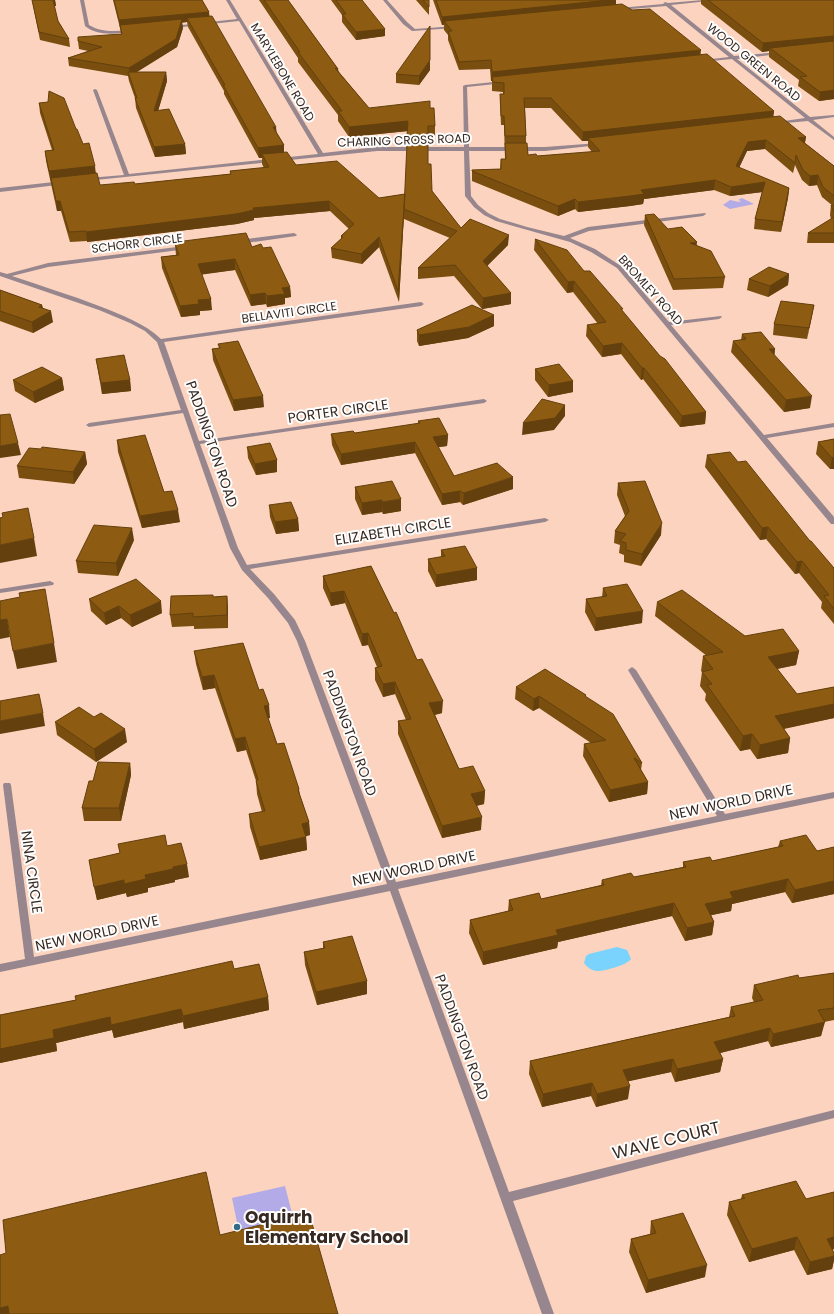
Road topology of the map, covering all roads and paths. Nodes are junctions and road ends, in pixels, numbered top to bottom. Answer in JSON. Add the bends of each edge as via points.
{"nodes":[{"id":1,"x":82,"y":0,"type":"edge"},
{"id":2,"x":228,"y":0,"type":"edge"},
{"id":3,"x":385,"y":0,"type":"edge"},
{"id":4,"x":662,"y":0,"type":"edge"},
{"id":5,"x":716,"y":0,"type":"edge"},
{"id":6,"x":667,"y":4,"type":"junction"},
{"id":7,"x":615,"y":10,"type":"edge"},
{"id":8,"x":240,"y":20,"type":"junction"},
{"id":9,"x":464,"y":26,"type":"edge"},
{"id":10,"x":166,"y":28,"type":"edge"},
{"id":11,"x":135,"y":30,"type":"edge"},
{"id":12,"x":782,"y":53,"type":"edge"},
{"id":13,"x":732,"y":58,"type":"junction"},
{"id":14,"x":696,"y":62,"type":"edge"},
{"id":15,"x":511,"y":82,"type":"edge"},
{"id":16,"x":95,"y":90,"type":"dead end"},
{"id":17,"x":834,"y":116,"type":"edge"},
{"id":18,"x":809,"y":119,"type":"junction"},
{"id":19,"x":769,"y":124,"type":"edge"},
{"id":20,"x":834,"y":139,"type":"edge"},
{"id":21,"x":605,"y":143,"type":"edge"},
{"id":22,"x":467,"y":148,"type":"junction"},
{"id":23,"x":321,"y":154,"type":"junction"},
{"id":24,"x":127,"y":176,"type":"junction"},
{"id":25,"x":79,"y":181,"type":"edge"},
{"id":26,"x":71,"y":182,"type":"edge"},
{"id":27,"x":0,"y":190,"type":"edge"},
{"id":28,"x":703,"y":214,"type":"dead end"},
{"id":29,"x":294,"y":235,"type":"dead end"},
{"id":30,"x":564,"y":238,"type":"junction"},
{"id":31,"x":231,"y":243,"type":"edge"},
{"id":32,"x":191,"y":248,"type":"edge"},
{"id":33,"x":3,"y":275,"type":"edge"},
{"id":34,"x":421,"y":304,"type":"dead end"},
{"id":35,"x":719,"y":318,"type":"dead end"},
{"id":36,"x":667,"y":324,"type":"junction"},
{"id":37,"x":160,"y":341,"type":"junction"},
{"id":38,"x":484,"y":401,"type":"dead end"},
{"id":39,"x":186,"y":411,"type":"junction"},
{"id":40,"x":89,"y":425,"type":"dead end"},
{"id":41,"x":834,"y":425,"type":"edge"},
{"id":42,"x":762,"y":437,"type":"junction"},
{"id":43,"x":196,"y":443,"type":"junction"},
{"id":44,"x":545,"y":520,"type":"dead end"},
{"id":45,"x":834,"y":522,"type":"edge"},
{"id":46,"x":245,"y":568,"type":"junction"},
{"id":47,"x":50,"y":583,"type":"dead end"},
{"id":48,"x":0,"y":591,"type":"edge"},
{"id":49,"x":632,"y":670,"type":"dead end"},
{"id":50,"x":7,"y":785,"type":"dead end"},
{"id":51,"x":834,"y":795,"type":"edge"},
{"id":52,"x":722,"y":817,"type":"junction"},
{"id":53,"x":393,"y":887,"type":"junction"},
{"id":54,"x":30,"y":961,"type":"junction"},
{"id":55,"x":0,"y":968,"type":"edge"},
{"id":56,"x":834,"y":1114,"type":"edge"},
{"id":57,"x":506,"y":1198,"type":"junction"},
{"id":58,"x":548,"y":1314,"type":"edge"}],
"edges":[{"from":1,"to":11,"type":"street","via":[[87,26],[90,28],[106,32]]},
{"from":2,"to":8,"type":"street","name":"MARYLEBONE ROAD"},
{"from":3,"to":9,"type":"street","via":[[414,30]]},
{"from":4,"to":6,"type":"street","name":"WOOD GREEN ROAD"},
{"from":5,"to":6,"type":"street"},
{"from":6,"to":7,"type":"street"},
{"from":6,"to":13,"type":"street","name":"WOOD GREEN ROAD"},
{"from":8,"to":10,"type":"street"},
{"from":8,"to":23,"type":"street","name":"MARYLEBONE ROAD"},
{"from":12,"to":13,"type":"street"},
{"from":13,"to":14,"type":"street"},
{"from":13,"to":18,"type":"street","name":"WOOD GREEN ROAD"},
{"from":15,"to":22,"type":"street","name":"BROMLEY ROAD","via":[[465,86]]},
{"from":16,"to":24,"type":"street"},
{"from":17,"to":18,"type":"street"},
{"from":18,"to":19,"type":"street"},
{"from":18,"to":20,"type":"street","name":"WOOD GREEN ROAD"},
{"from":21,"to":22,"type":"street","name":"CHARING CROSS ROAD","via":[[545,149]]},
{"from":22,"to":23,"type":"street","name":"CHARING CROSS ROAD","via":[[377,149]]},
{"from":22,"to":30,"type":"street","name":"BROMLEY ROAD","via":[[468,196],[472,204],[487,215]]},
{"from":23,"to":24,"type":"street","name":"CHARING CROSS ROAD"},
{"from":24,"to":25,"type":"street","name":"CHARING CROSS ROAD"},
{"from":26,"to":27,"type":"street"},
{"from":28,"to":30,"type":"street","via":[[588,229]]},
{"from":29,"to":31,"type":"street"},
{"from":30,"to":36,"type":"street","name":"BROMLEY ROAD","via":[[588,247],[619,268]]},
{"from":32,"to":33,"type":"street","name":"SCHORR CIRCLE","via":[[48,266]]},
{"from":33,"to":37,"type":"street","name":"PADDINGTON ROAD","via":[[136,323]]},
{"from":34,"to":37,"type":"street","name":"BELLAVITI CIRCLE"},
{"from":35,"to":36,"type":"street"},
{"from":36,"to":42,"type":"street","name":"BROMLEY ROAD"},
{"from":37,"to":39,"type":"street","name":"PADDINGTON ROAD"},
{"from":38,"to":43,"type":"street","name":"PORTER CIRCLE"},
{"from":39,"to":40,"type":"street"},
{"from":39,"to":43,"type":"street","name":"PADDINGTON ROAD"},
{"from":41,"to":42,"type":"street"},
{"from":42,"to":45,"type":"street","name":"BROMLEY ROAD"},
{"from":43,"to":46,"type":"street","name":"PADDINGTON ROAD","via":[[234,548]]},
{"from":44,"to":46,"type":"street","name":"ELIZABETH CIRCLE"},
{"from":46,"to":53,"type":"street","name":"PADDINGTON ROAD","via":[[292,622]]},
{"from":47,"to":48,"type":"street"},
{"from":49,"to":52,"type":"street"},
{"from":50,"to":54,"type":"street","name":"NINA CIRCLE"},
{"from":51,"to":52,"type":"street","name":"NEW WORLD DRIVE"},
{"from":52,"to":53,"type":"street","name":"NEW WORLD DRIVE"},
{"from":53,"to":54,"type":"street","name":"NEW WORLD DRIVE"},
{"from":53,"to":57,"type":"street","name":"PADDINGTON ROAD"},
{"from":54,"to":55,"type":"street","name":"NEW WORLD DRIVE"},
{"from":56,"to":57,"type":"street","name":"WAVE COURT"},
{"from":57,"to":58,"type":"street","name":"PADDINGTON ROAD"}]}
